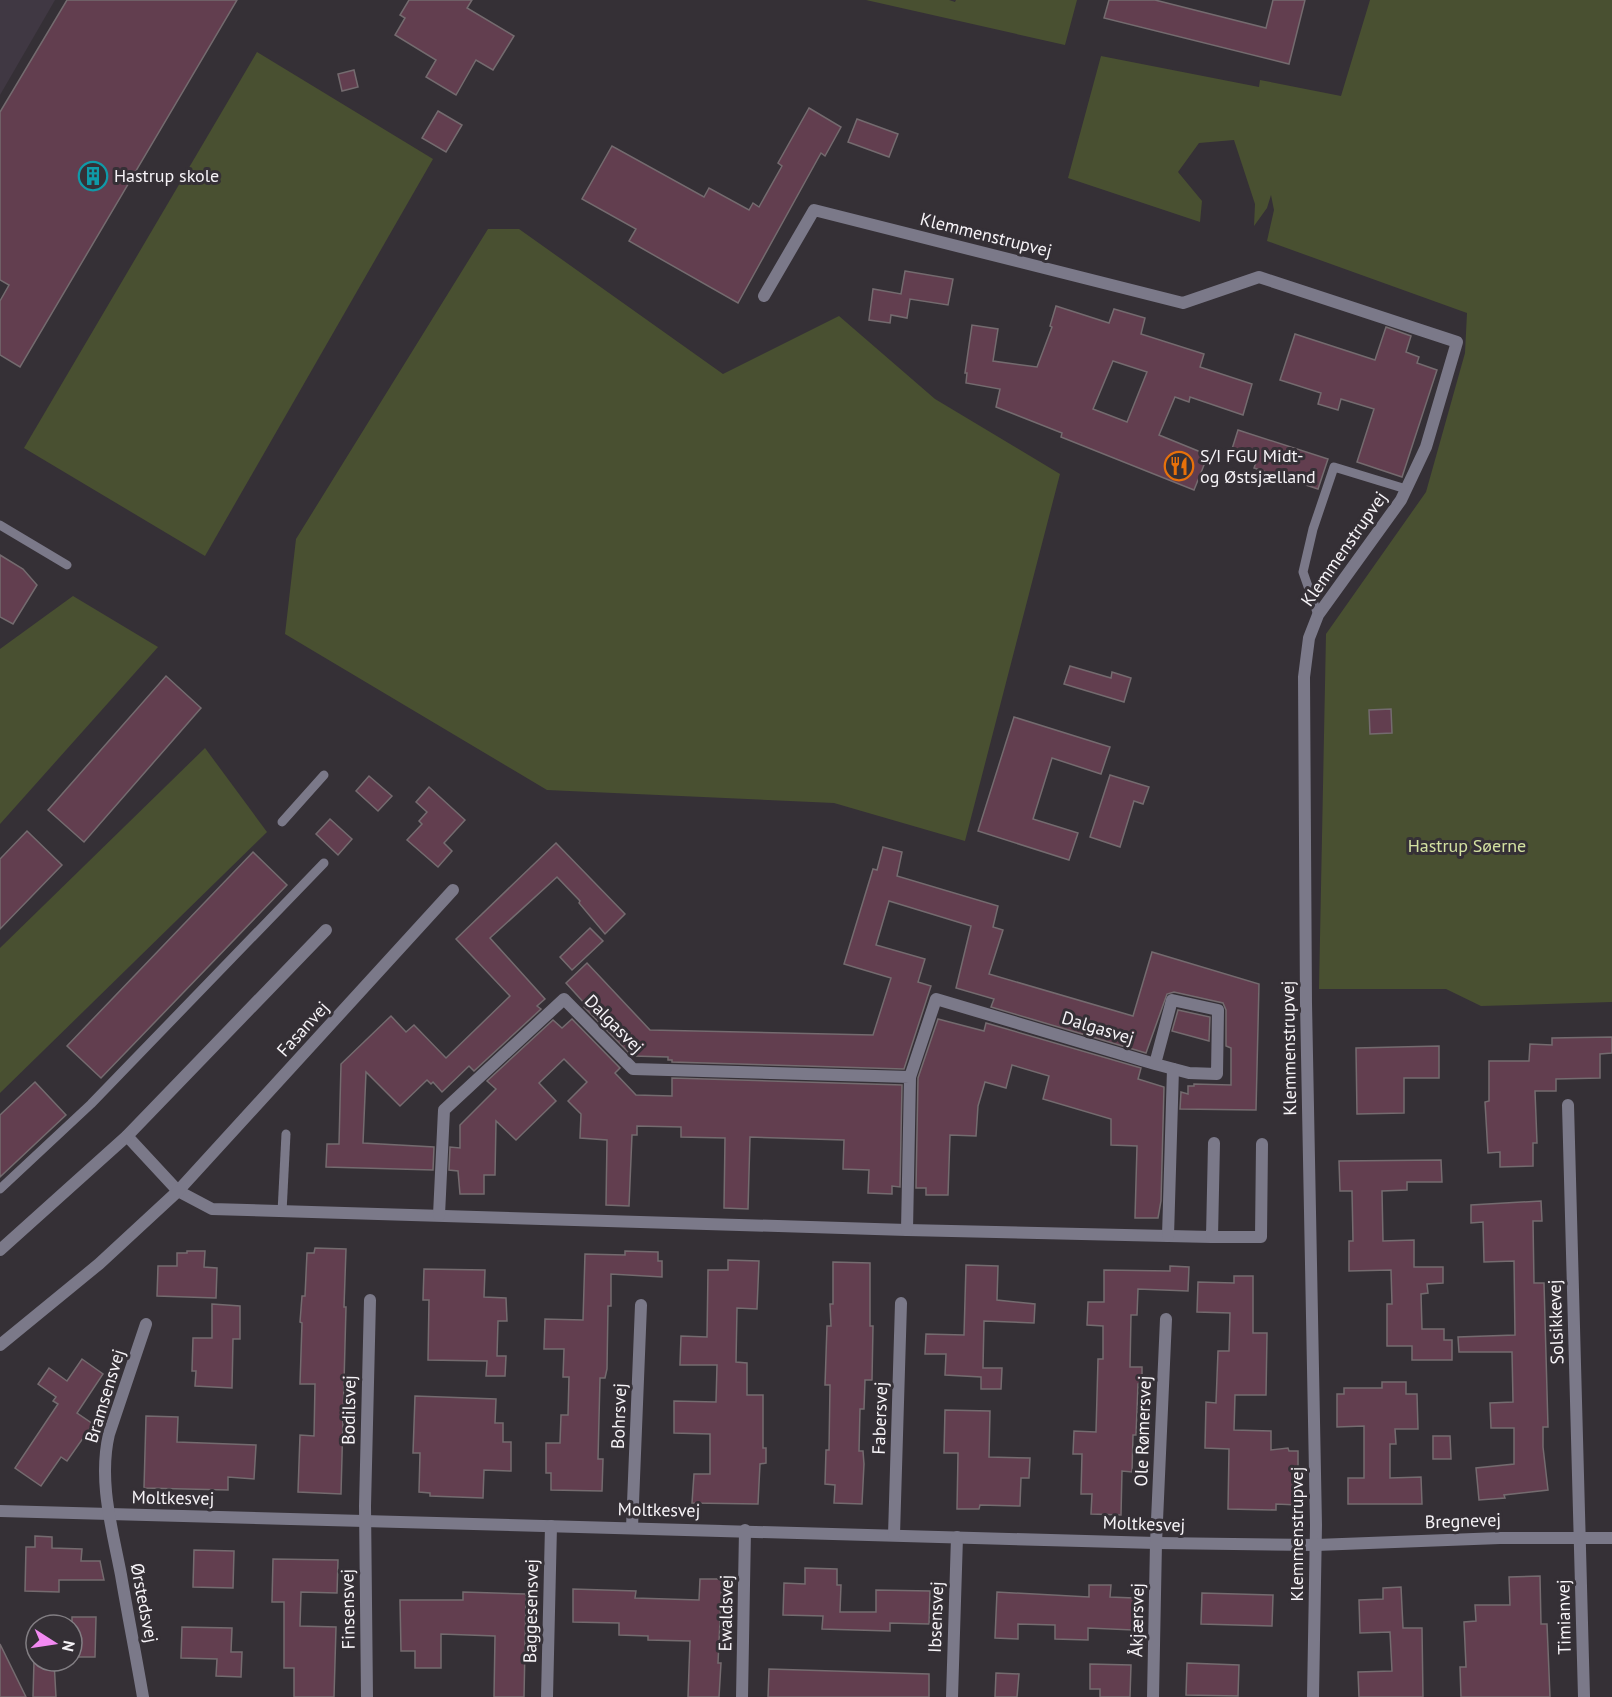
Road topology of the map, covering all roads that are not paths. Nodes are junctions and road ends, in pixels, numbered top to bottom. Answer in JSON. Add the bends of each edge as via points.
{"nodes":[{"id":1,"x":764,"y":296,"type":"dead end"},
{"id":2,"x":1406,"y":489,"type":"junction"},
{"id":3,"x":0,"y":525,"type":"edge"},
{"id":4,"x":67,"y":565,"type":"dead end"},
{"id":5,"x":1318,"y":615,"type":"junction"},
{"id":6,"x":324,"y":775,"type":"dead end"},
{"id":7,"x":282,"y":822,"type":"dead end"},
{"id":8,"x":324,"y":862,"type":"dead end"},
{"id":9,"x":453,"y":890,"type":"dead end"},
{"id":10,"x":326,"y":930,"type":"dead end"},
{"id":11,"x":1155,"y":1064,"type":"junction"},
{"id":12,"x":1173,"y":1069,"type":"junction"},
{"id":13,"x":910,"y":1077,"type":"junction"},
{"id":14,"x":1568,"y":1105,"type":"dead end"},
{"id":15,"x":286,"y":1134,"type":"dead end"},
{"id":16,"x":127,"y":1136,"type":"junction"},
{"id":17,"x":1214,"y":1143,"type":"dead end"},
{"id":18,"x":1263,"y":1144,"type":"dead end"},
{"id":19,"x":0,"y":1189,"type":"edge"},
{"id":20,"x":178,"y":1191,"type":"junction"},
{"id":21,"x":282,"y":1212,"type":"junction"},
{"id":22,"x":439,"y":1215,"type":"junction"},
{"id":23,"x":907,"y":1230,"type":"junction"},
{"id":24,"x":1168,"y":1236,"type":"junction"},
{"id":25,"x":1212,"y":1237,"type":"junction"},
{"id":26,"x":0,"y":1250,"type":"edge"},
{"id":27,"x":370,"y":1300,"type":"dead end"},
{"id":28,"x":901,"y":1303,"type":"dead end"},
{"id":29,"x":641,"y":1305,"type":"dead end"},
{"id":30,"x":1166,"y":1319,"type":"dead end"},
{"id":31,"x":146,"y":1324,"type":"dead end"},
{"id":32,"x":0,"y":1345,"type":"edge"},
{"id":33,"x":0,"y":1511,"type":"edge"},
{"id":34,"x":109,"y":1515,"type":"junction"},
{"id":35,"x":365,"y":1521,"type":"junction"},
{"id":36,"x":551,"y":1526,"type":"junction"},
{"id":37,"x":632,"y":1528,"type":"junction"},
{"id":38,"x":745,"y":1530,"type":"junction"},
{"id":39,"x":894,"y":1535,"type":"junction"},
{"id":40,"x":957,"y":1537,"type":"junction"},
{"id":41,"x":1581,"y":1537,"type":"junction"},
{"id":42,"x":1612,"y":1538,"type":"edge"},
{"id":43,"x":1156,"y":1543,"type":"junction"},
{"id":44,"x":1316,"y":1545,"type":"junction"},
{"id":45,"x":143,"y":1697,"type":"edge"},
{"id":46,"x":367,"y":1697,"type":"edge"},
{"id":47,"x":547,"y":1697,"type":"edge"},
{"id":48,"x":742,"y":1697,"type":"edge"},
{"id":49,"x":952,"y":1697,"type":"edge"},
{"id":50,"x":1153,"y":1697,"type":"edge"},
{"id":51,"x":1313,"y":1697,"type":"edge"},
{"id":52,"x":1584,"y":1697,"type":"edge"}],
"edges":[{"from":1,"to":2,"type":"street","name":"Klemmenstrupvej","via":[[814,210],[1183,303],[1259,276],[1457,342],[1426,447]]},
{"from":2,"to":5,"type":"street","name":"Klemmenstrupvej"},
{"from":2,"to":5,"type":"lane","via":[[1334,467],[1303,572]]},
{"from":3,"to":4,"type":"lane"},
{"from":5,"to":44,"type":"street","name":"Klemmenstrupvej","via":[[1309,639],[1304,677]]},
{"from":6,"to":7,"type":"lane"},
{"from":8,"to":19,"type":"lane","via":[[91,1104]]},
{"from":9,"to":20,"type":"street","name":"Fasanvej"},
{"from":10,"to":16,"type":"street"},
{"from":11,"to":12,"type":"street","name":"Dalgasvej"},
{"from":11,"to":12,"type":"street","name":"Dalgasvej","via":[[1172,1000],[1218,1010],[1217,1074]]},
{"from":11,"to":13,"type":"street","name":"Dalgasvej","via":[[936,999]]},
{"from":12,"to":24,"type":"street"},
{"from":13,"to":22,"type":"street","name":"Dalgasvej","via":[[633,1069],[564,999],[444,1110]]},
{"from":13,"to":23,"type":"street","name":"Dalgasvej"},
{"from":14,"to":41,"type":"street","name":"Solsikkevej"},
{"from":15,"to":21,"type":"lane"},
{"from":16,"to":20,"type":"street"},
{"from":16,"to":26,"type":"street"},
{"from":17,"to":25,"type":"street"},
{"from":18,"to":25,"type":"street","via":[[1261,1237]]},
{"from":20,"to":21,"type":"street","via":[[212,1209]]},
{"from":20,"to":32,"type":"street","name":"Fasanvej","via":[[99,1264]]},
{"from":21,"to":22,"type":"street"},
{"from":22,"to":23,"type":"street"},
{"from":23,"to":24,"type":"street"},
{"from":24,"to":25,"type":"street"},
{"from":27,"to":35,"type":"street","name":"Bodilsvej"},
{"from":28,"to":39,"type":"street","name":"Fabersvej"},
{"from":29,"to":37,"type":"street","name":"Bohrsvej"},
{"from":30,"to":43,"type":"street","name":"Ole Rømersvej"},
{"from":31,"to":34,"type":"street","name":"Bramsensvej","via":[[105,1453]]},
{"from":33,"to":34,"type":"street","name":"Moltkesvej"},
{"from":34,"to":35,"type":"street","name":"Moltkesvej"},
{"from":34,"to":45,"type":"street","name":"Ørstedsvej"},
{"from":35,"to":36,"type":"street","name":"Moltkesvej"},
{"from":35,"to":46,"type":"street","name":"Finsensvej"},
{"from":36,"to":37,"type":"street","name":"Moltkesvej"},
{"from":36,"to":47,"type":"street","name":"Baggesensvej"},
{"from":37,"to":38,"type":"street","name":"Moltkesvej"},
{"from":38,"to":39,"type":"street","name":"Moltkesvej"},
{"from":38,"to":48,"type":"street","name":"Ewaldsvej"},
{"from":39,"to":40,"type":"street","name":"Moltkesvej"},
{"from":40,"to":43,"type":"street","name":"Moltkesvej"},
{"from":40,"to":49,"type":"street","name":"Ibsensvej"},
{"from":41,"to":42,"type":"street","name":"Bregnevej"},
{"from":41,"to":44,"type":"street","name":"Bregnevej"},
{"from":41,"to":52,"type":"street","name":"Timianvej"},
{"from":43,"to":44,"type":"street","name":"Moltkesvej"},
{"from":43,"to":50,"type":"street","name":"Åkjærsvej"},
{"from":44,"to":51,"type":"street","name":"Klemmenstrupvej"}]}
